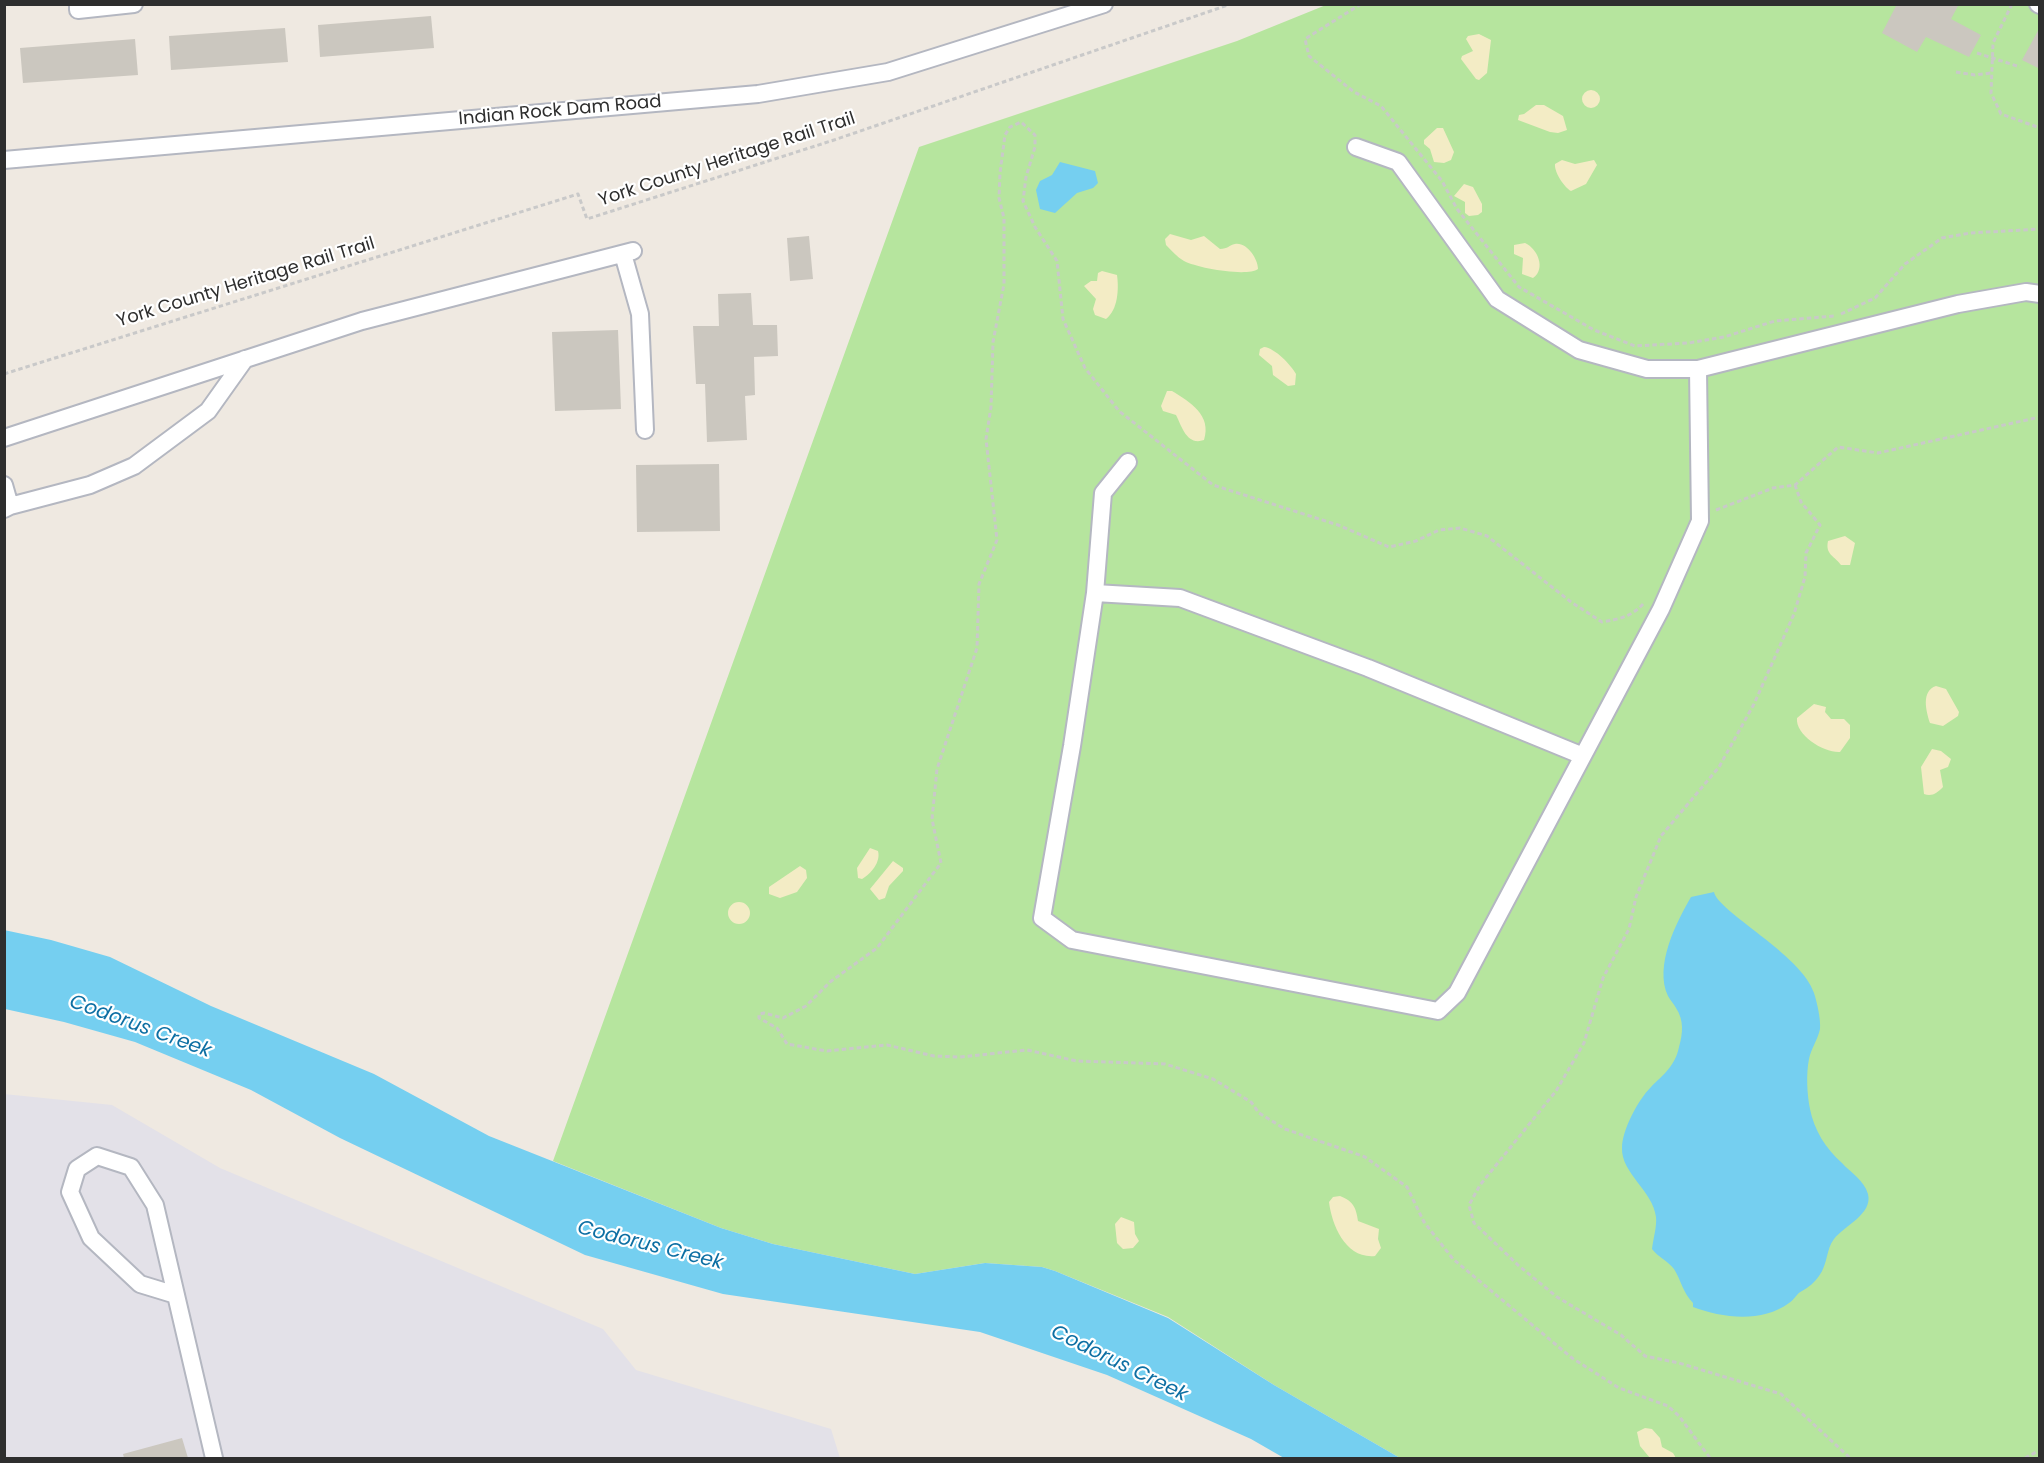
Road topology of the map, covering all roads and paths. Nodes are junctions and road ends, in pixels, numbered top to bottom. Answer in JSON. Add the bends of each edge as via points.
{"nodes":[{"id":1,"x":134,"y":4,"type":"edge"},
{"id":2,"x":1104,"y":4,"type":"edge"},
{"id":3,"x":1231,"y":4,"type":"edge"},
{"id":4,"x":1361,"y":4,"type":"edge"},
{"id":5,"x":2012,"y":4,"type":"edge"},
{"id":6,"x":78,"y":7,"type":"edge"},
{"id":7,"x":1977,"y":53,"type":"dead end"},
{"id":8,"x":1992,"y":58,"type":"junction"},
{"id":9,"x":2020,"y":67,"type":"dead end"},
{"id":10,"x":1956,"y":72,"type":"dead end"},
{"id":11,"x":1991,"y":73,"type":"junction"},
{"id":12,"x":2040,"y":128,"type":"edge"},
{"id":13,"x":1356,"y":147,"type":"dead end"},
{"id":14,"x":4,"y":160,"type":"edge"},
{"id":15,"x":2040,"y":229,"type":"edge"},
{"id":16,"x":2040,"y":294,"type":"edge"},
{"id":17,"x":245,"y":359,"type":"junction"},
{"id":18,"x":1698,"y":369,"type":"junction"},
{"id":19,"x":4,"y":374,"type":"edge"},
{"id":20,"x":2040,"y":417,"type":"edge"},
{"id":21,"x":645,"y":430,"type":"dead end"},
{"id":22,"x":4,"y":438,"type":"edge"},
{"id":23,"x":1128,"y":462,"type":"dead end"},
{"id":24,"x":4,"y":484,"type":"edge"},
{"id":25,"x":1795,"y":485,"type":"junction"},
{"id":26,"x":7,"y":507,"type":"edge"},
{"id":27,"x":1700,"y":521,"type":"junction"},
{"id":28,"x":1095,"y":593,"type":"junction"},
{"id":29,"x":1648,"y":599,"type":"dead end"},
{"id":30,"x":1583,"y":756,"type":"junction"},
{"id":31,"x":176,"y":1294,"type":"junction"},
{"id":32,"x":2040,"y":1449,"type":"edge"},
{"id":33,"x":214,"y":1458,"type":"edge"},
{"id":34,"x":1710,"y":1458,"type":"edge"},
{"id":35,"x":1850,"y":1458,"type":"edge"},
{"id":36,"x":2025,"y":1458,"type":"edge"}],
"edges":[{"from":1,"to":6,"type":"street"},
{"from":2,"to":14,"type":"street","name":"Indian Rock Dam Road","via":[[888,72],[758,94]]},
{"from":3,"to":19,"type":"path","name":"York County Heritage Rail Trail","via":[[834,140],[586,219],[578,194]]},
{"from":4,"to":15,"type":"path","via":[[1305,39],[1309,56],[1354,93],[1382,106],[1519,286],[1593,330],[1635,346],[1689,343],[1775,321],[1839,316],[1875,298],[1905,264],[1942,238]]},
{"from":5,"to":8,"type":"path","via":[[1993,43]]},
{"from":7,"to":8,"type":"path"},
{"from":8,"to":9,"type":"path"},
{"from":8,"to":11,"type":"path"},
{"from":10,"to":11,"type":"path"},
{"from":11,"to":12,"type":"path","via":[[1991,93],[2001,114]]},
{"from":13,"to":18,"type":"street","via":[[1398,162],[1497,299],[1579,350],[1647,369]]},
{"from":16,"to":18,"type":"street","via":[[2026,292],[1958,304]]},
{"from":17,"to":21,"type":"street","via":[[362,321],[628,253],[640,314]]},
{"from":17,"to":22,"type":"street"},
{"from":17,"to":26,"type":"street","via":[[208,411],[134,466],[90,485]]},
{"from":18,"to":27,"type":"street"},
{"from":20,"to":25,"type":"path","via":[[1878,453],[1838,447]]},
{"from":23,"to":28,"type":"street","via":[[1103,492]]},
{"from":24,"to":26,"type":"street"},
{"from":25,"to":27,"type":"path","via":[[1773,488],[1717,509]]},
{"from":25,"to":35,"type":"path","via":[[1801,502],[1820,525],[1806,553],[1805,577],[1794,614],[1754,704],[1719,767],[1661,836],[1636,897],[1629,929],[1603,978],[1584,1043],[1556,1091],[1480,1185],[1469,1205],[1474,1223],[1519,1266],[1557,1297],[1621,1335],[1645,1356],[1781,1394]]},
{"from":27,"to":30,"type":"street","via":[[1661,609]]},
{"from":28,"to":30,"type":"street","via":[[1180,598],[1368,668]]},
{"from":28,"to":30,"type":"street","via":[[1042,918],[1072,940],[1438,1011],[1457,993]]},
{"from":29,"to":34,"type":"path","via":[[1621,619],[1602,622],[1486,536],[1460,528],[1439,530],[1416,541],[1389,547],[1338,525],[1213,485],[1119,411],[1085,368],[1063,319],[1057,261],[1023,201],[1035,135],[1022,122],[1010,127],[1005,135],[1000,173],[1004,284],[993,342],[986,439],[997,540],[979,584],[977,648],[937,769],[932,819],[941,863],[877,948],[830,982],[806,1006],[783,1018],[764,1013],[759,1018],[777,1028],[787,1044],[827,1051],[886,1044],[933,1056],[1027,1050],[1077,1061],[1165,1064],[1213,1079],[1285,1129],[1365,1157],[1407,1187],[1424,1222],[1453,1259],[1572,1358],[1619,1388],[1668,1406]]},
{"from":31,"to":31,"type":"street","via":[[154,1205],[131,1167],[97,1156],[77,1169],[70,1192],[91,1238],[140,1284]]},
{"from":31,"to":33,"type":"street"},
{"from":32,"to":36,"type":"path"}]}
